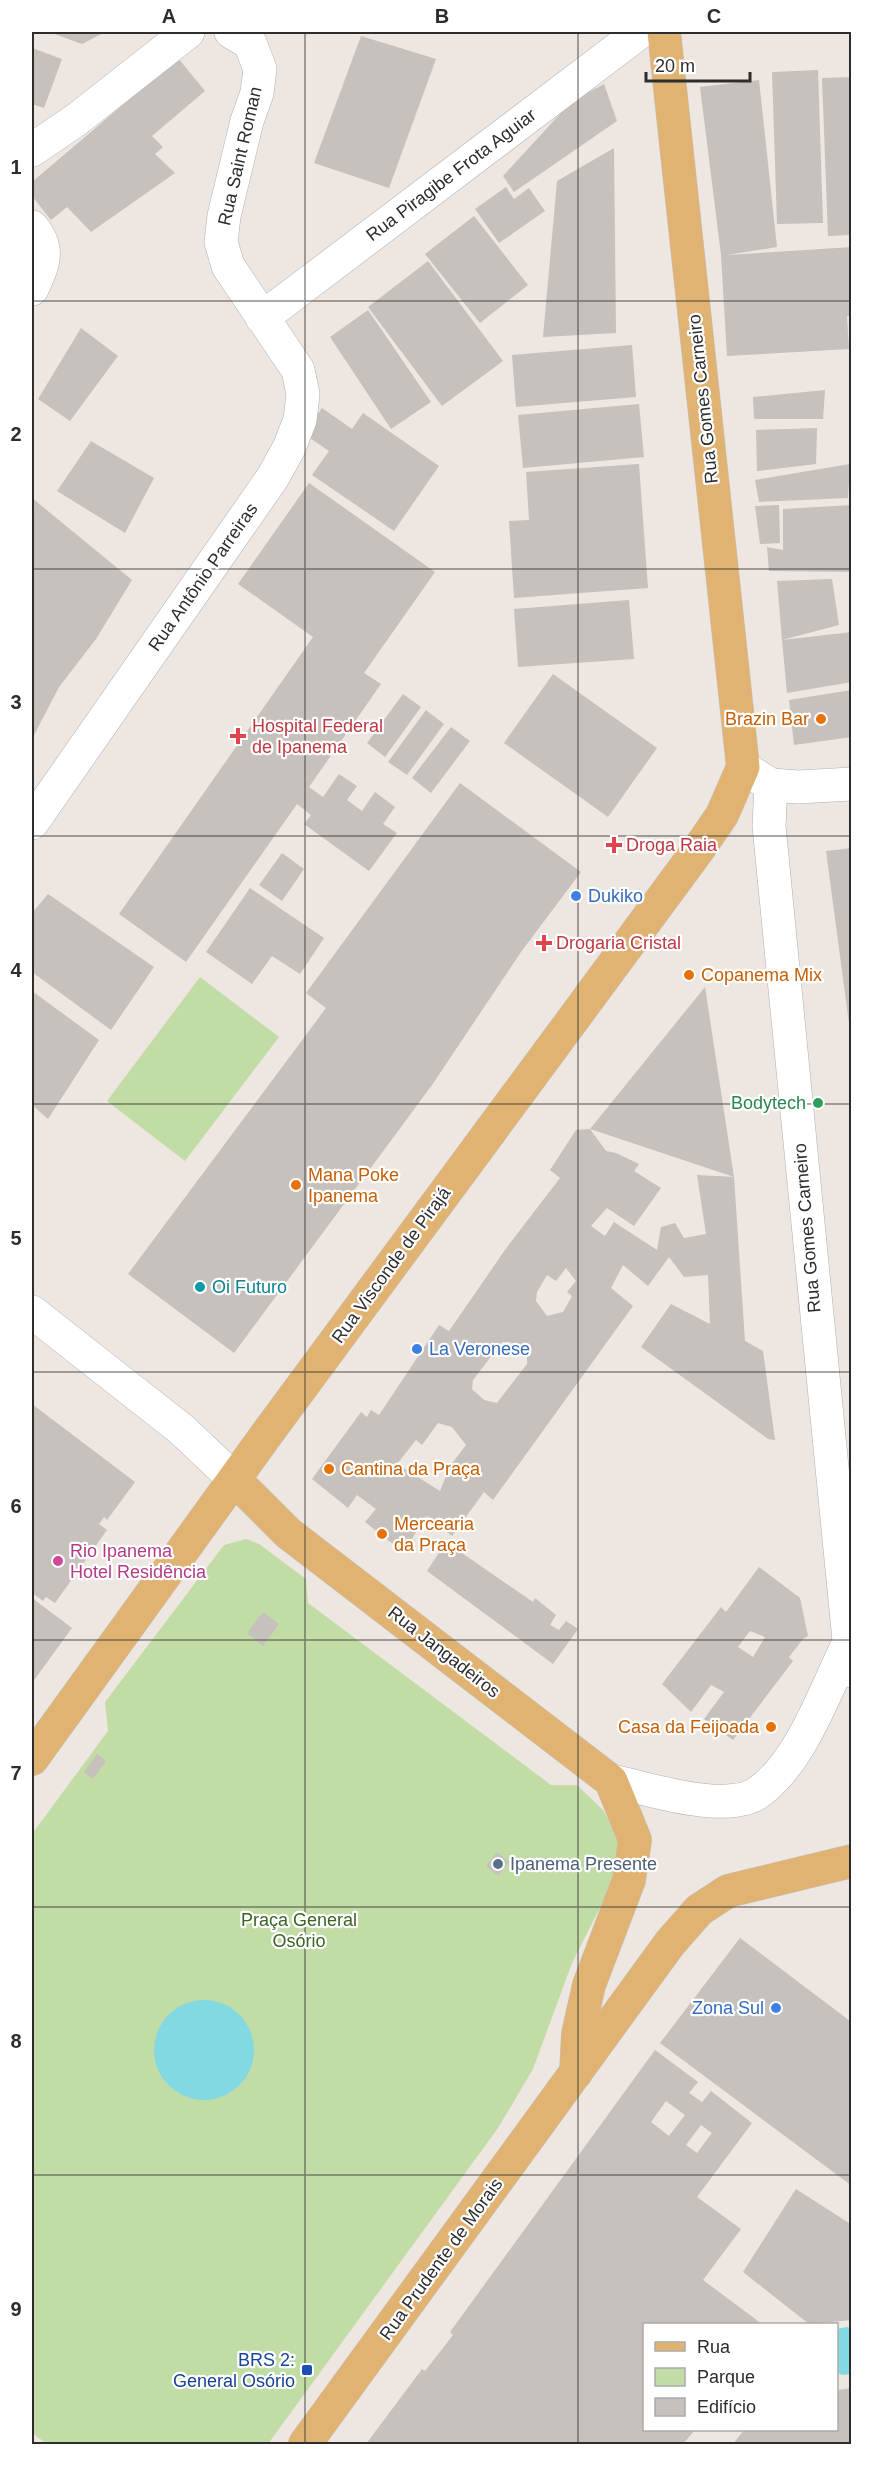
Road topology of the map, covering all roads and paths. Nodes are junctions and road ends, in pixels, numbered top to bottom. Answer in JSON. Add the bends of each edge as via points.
{"nodes":[{"id":1,"x":188,"y":32,"type":"edge"},
{"id":2,"x":231,"y":32,"type":"edge"},
{"id":3,"x":640,"y":32,"type":"edge"},
{"id":4,"x":664,"y":32,"type":"edge"},
{"id":5,"x":32,"y":150,"type":"edge"},
{"id":6,"x":32,"y":227,"type":"edge"},
{"id":7,"x":32,"y":289,"type":"edge"},
{"id":8,"x":262,"y":318,"type":"junction"},
{"id":9,"x":743,"y":767,"type":"junction"},
{"id":10,"x":852,"y":784,"type":"edge"},
{"id":11,"x":771,"y":785,"type":"junction"},
{"id":12,"x":32,"y":823,"type":"edge"},
{"id":13,"x":32,"y":1312,"type":"edge"},
{"id":14,"x":235,"y":1480,"type":"junction"},
{"id":15,"x":850,"y":1658,"type":"edge"},
{"id":16,"x":32,"y":1759,"type":"edge"},
{"id":17,"x":611,"y":1781,"type":"junction"},
{"id":18,"x":852,"y":1861,"type":"edge"},
{"id":19,"x":576,"y":2073,"type":"junction"},
{"id":20,"x":305,"y":2445,"type":"edge"}],
"edges":[{"from":1,"to":5,"type":"street"},
{"from":2,"to":8,"type":"street","name":"Rua Saint Roman","via":[[250,43],[260,69],[224,216],[222,242],[228,266]]},
{"from":3,"to":8,"type":"street","name":"Rua Piragibe Frota Aguiar"},
{"from":4,"to":9,"type":"main road","name":"Rua Gomes Carneiro"},
{"from":6,"to":7,"type":"street","via":[[44,245],[43,266]]},
{"from":8,"to":12,"type":"street","name":"Rua Antônio Parreiras","via":[[298,370],[303,394],[300,420],[289,448],[273,477]]},
{"from":9,"to":11,"type":"street"},
{"from":9,"to":14,"type":"main road","name":"Rua Visconde de Pirajá","via":[[722,815],[698,850]]},
{"from":10,"to":11,"type":"street"},
{"from":11,"to":15,"type":"street","name":"Rua Gomes Carneiro","via":[[769,826]]},
{"from":13,"to":14,"type":"street","name":"Rua Jangadeiros","via":[[181,1429]]},
{"from":14,"to":16,"type":"main road","name":"Rua Visconde de Pirajá"},
{"from":14,"to":17,"type":"main road","name":"Rua Jangadeiros","via":[[288,1533]]},
{"from":15,"to":17,"type":"street","name":"Rua Jangadeiros","via":[[792,1759],[754,1795],[712,1801]]},
{"from":17,"to":19,"type":"main road","via":[[635,1840],[629,1880],[589,1985],[578,2034]]},
{"from":18,"to":19,"type":"main road","name":"Rua Prudente de Morais","via":[[728,1891],[699,1910],[670,1943]]},
{"from":19,"to":20,"type":"main road","name":"Rua Prudente de Morais"}]}
